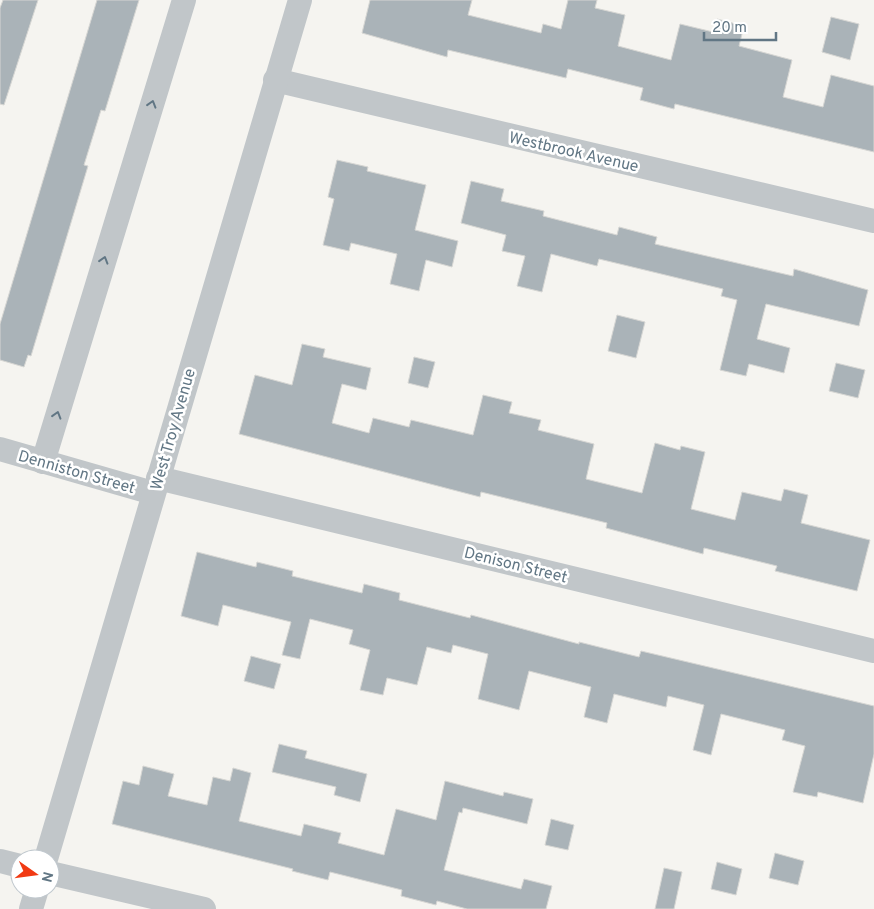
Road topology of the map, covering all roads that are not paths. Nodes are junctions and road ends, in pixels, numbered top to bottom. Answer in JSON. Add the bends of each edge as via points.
{"nodes":[{"id":1,"x":184,"y":0,"type":"edge"},
{"id":2,"x":300,"y":0,"type":"edge"},
{"id":3,"x":275,"y":80,"type":"junction"},
{"id":4,"x":874,"y":221,"type":"edge"},
{"id":5,"x":0,"y":449,"type":"edge"},
{"id":6,"x":43,"y":462,"type":"junction"},
{"id":7,"x":156,"y":485,"type":"junction"},
{"id":8,"x":874,"y":651,"type":"edge"},
{"id":9,"x":49,"y":849,"type":"edge"},
{"id":10,"x":60,"y":875,"type":"edge"},
{"id":11,"x":204,"y":909,"type":"edge"}],
"edges":[{"from":6,"to":1,"type":"street","one_way":true},
{"from":2,"to":3,"type":"street","name":"West Troy Avenue"},
{"from":3,"to":4,"type":"street","name":"Westbrook Avenue"},
{"from":3,"to":7,"type":"street","name":"West Troy Avenue"},
{"from":5,"to":6,"type":"street","name":"Denniston Street"},
{"from":6,"to":7,"type":"street","name":"Denniston Street"},
{"from":7,"to":8,"type":"street","name":"Denison Street"},
{"from":7,"to":9,"type":"street","name":"West Troy Avenue"},
{"from":10,"to":11,"type":"street"}]}
